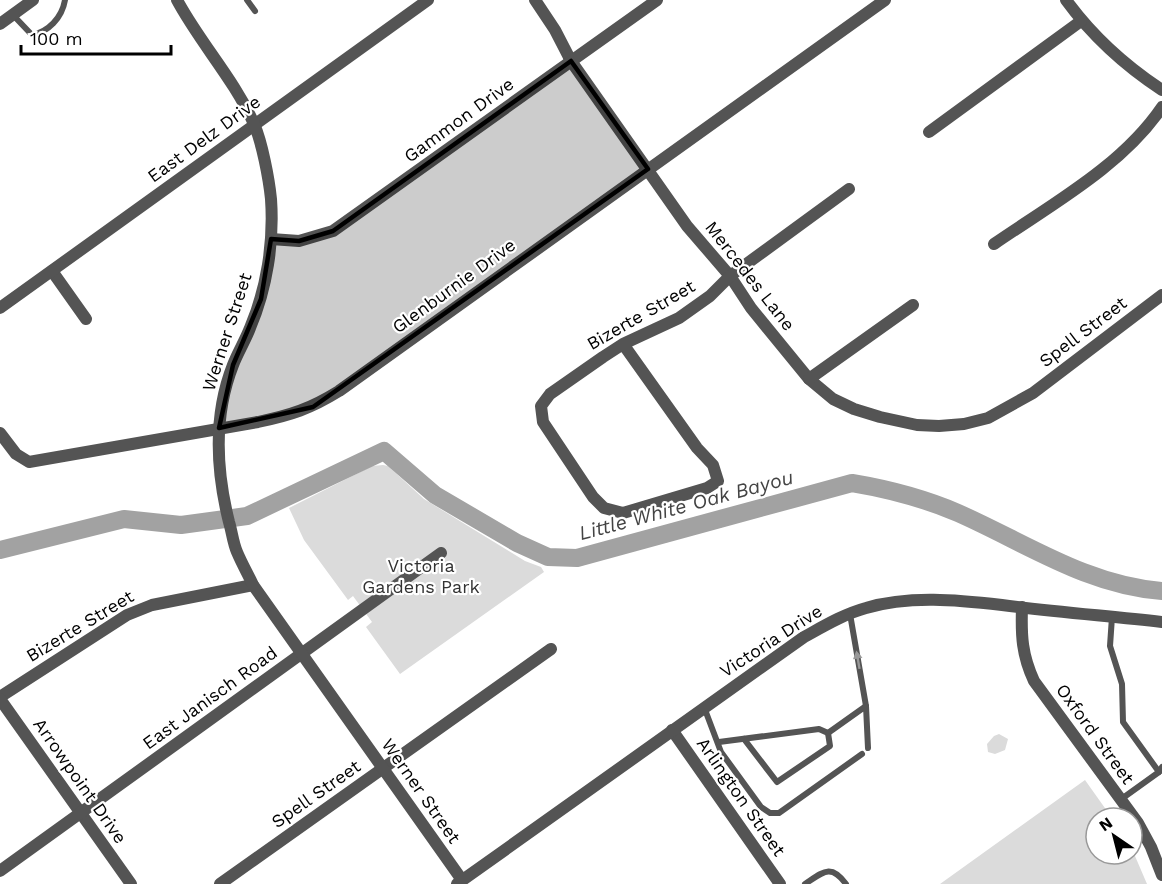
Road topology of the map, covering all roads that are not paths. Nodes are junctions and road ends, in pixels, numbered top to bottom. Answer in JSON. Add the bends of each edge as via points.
{"nodes":[{"id":1,"x":33,"y":0,"type":"edge"},
{"id":2,"x":66,"y":0,"type":"edge"},
{"id":3,"x":177,"y":0,"type":"edge"},
{"id":4,"x":247,"y":0,"type":"edge"},
{"id":5,"x":428,"y":0,"type":"edge"},
{"id":6,"x":535,"y":0,"type":"edge"},
{"id":7,"x":657,"y":0,"type":"edge"},
{"id":8,"x":885,"y":0,"type":"edge"},
{"id":9,"x":1066,"y":0,"type":"edge"},
{"id":10,"x":255,"y":11,"type":"dead end"},
{"id":11,"x":13,"y":15,"type":"junction"},
{"id":12,"x":1082,"y":21,"type":"junction"},
{"id":13,"x":0,"y":24,"type":"edge"},
{"id":14,"x":571,"y":62,"type":"junction"},
{"id":15,"x":1162,"y":90,"type":"edge"},
{"id":16,"x":1162,"y":107,"type":"edge"},
{"id":17,"x":255,"y":125,"type":"junction"},
{"id":18,"x":929,"y":132,"type":"dead end"},
{"id":19,"x":648,"y":169,"type":"junction"},
{"id":20,"x":849,"y":189,"type":"dead end"},
{"id":21,"x":271,"y":239,"type":"junction"},
{"id":22,"x":994,"y":244,"type":"dead end"},
{"id":23,"x":52,"y":271,"type":"junction"},
{"id":24,"x":730,"y":276,"type":"junction"},
{"id":25,"x":1162,"y":296,"type":"edge"},
{"id":26,"x":913,"y":305,"type":"dead end"},
{"id":27,"x":0,"y":308,"type":"edge"},
{"id":28,"x":86,"y":319,"type":"dead end"},
{"id":29,"x":623,"y":344,"type":"junction"},
{"id":30,"x":809,"y":378,"type":"junction"},
{"id":31,"x":1021,"y":400,"type":"joint"},
{"id":32,"x":219,"y":428,"type":"junction"},
{"id":33,"x":0,"y":433,"type":"edge"},
{"id":34,"x":441,"y":553,"type":"dead end"},
{"id":35,"x":253,"y":585,"type":"junction"},
{"id":36,"x":1022,"y":607,"type":"junction"},
{"id":37,"x":850,"y":614,"type":"junction"},
{"id":38,"x":1112,"y":617,"type":"junction"},
{"id":39,"x":1162,"y":622,"type":"edge"},
{"id":40,"x":551,"y":649,"type":"dead end"},
{"id":41,"x":302,"y":653,"type":"junction"},
{"id":42,"x":0,"y":698,"type":"edge"},
{"id":43,"x":704,"y":706,"type":"junction"},
{"id":44,"x":866,"y":706,"type":"junction"},
{"id":45,"x":672,"y":730,"type":"junction"},
{"id":46,"x":828,"y":733,"type":"junction"},
{"id":47,"x":744,"y":739,"type":"junction"},
{"id":48,"x":718,"y":742,"type":"junction"},
{"id":49,"x":868,"y":748,"type":"dead end"},
{"id":50,"x":862,"y":754,"type":"dead end"},
{"id":51,"x":384,"y":768,"type":"junction"},
{"id":52,"x":1160,"y":769,"type":"edge"},
{"id":53,"x":1120,"y":800,"type":"junction"},
{"id":54,"x":81,"y":814,"type":"junction"},
{"id":55,"x":0,"y":871,"type":"edge"},
{"id":56,"x":1162,"y":875,"type":"edge"},
{"id":57,"x":459,"y":882,"type":"edge"},
{"id":58,"x":131,"y":884,"type":"edge"},
{"id":59,"x":220,"y":884,"type":"edge"},
{"id":60,"x":780,"y":884,"type":"edge"},
{"id":61,"x":805,"y":884,"type":"edge"},
{"id":62,"x":846,"y":884,"type":"edge"}],
"edges":[{"from":1,"to":11,"type":"street"},
{"from":2,"to":11,"type":"lane","via":[[58,18],[43,33],[32,35]]},
{"from":3,"to":17,"type":"street","name":"Werner Street"},
{"from":4,"to":10,"type":"lane"},
{"from":5,"to":17,"type":"street","name":"East Delz Drive"},
{"from":6,"to":14,"type":"street","name":"Mercedes Lane"},
{"from":7,"to":14,"type":"street","name":"Gammon Drive"},
{"from":8,"to":19,"type":"street","name":"Glenburnie Drive"},
{"from":9,"to":12,"type":"street"},
{"from":11,"to":13,"type":"street"},
{"from":12,"to":15,"type":"street","via":[[1120,60]]},
{"from":12,"to":18,"type":"street"},
{"from":14,"to":19,"type":"street","name":"Mercedes Lane"},
{"from":14,"to":21,"type":"street","name":"Gammon Drive","via":[[333,231],[299,241]]},
{"from":16,"to":22,"type":"street","via":[[1136,141],[1107,166]]},
{"from":17,"to":21,"type":"street","name":"Werner Street","via":[[271,199]]},
{"from":17,"to":23,"type":"street","name":"East Delz Drive"},
{"from":19,"to":24,"type":"street","name":"Mercedes Lane","via":[[687,226]]},
{"from":19,"to":32,"type":"street","name":"Glenburnie Drive","via":[[313,407]]},
{"from":20,"to":24,"type":"street","name":"Bizerte Street"},
{"from":21,"to":32,"type":"street","name":"Werner Street","via":[[261,299],[233,365]]},
{"from":23,"to":27,"type":"street","name":"East Delz Drive"},
{"from":23,"to":28,"type":"street"},
{"from":24,"to":29,"type":"street","name":"Bizerte Street","via":[[679,318]]},
{"from":24,"to":30,"type":"street","name":"Mercedes Lane"},
{"from":25,"to":31,"type":"street","name":"Spell Street"},
{"from":26,"to":30,"type":"street"},
{"from":29,"to":29,"type":"street","name":"Bizerte Street","via":[[713,465],[718,481],[707,488],[623,513],[604,508],[593,497],[543,422],[541,406],[550,394]]},
{"from":30,"to":31,"type":"street","name":"Mercedes Lane","via":[[833,399],[854,409],[917,425],[964,424],[988,418]]},
{"from":32,"to":33,"type":"street","name":"Glenburnie Drive","via":[[29,462],[16,454]]},
{"from":32,"to":35,"type":"street","name":"Werner Street","via":[[225,504],[236,550]]},
{"from":34,"to":41,"type":"street","name":"East Janisch Road"},
{"from":35,"to":41,"type":"street","name":"Werner Street"},
{"from":35,"to":42,"type":"street","name":"Bizerte Street","via":[[152,605],[127,615]]},
{"from":36,"to":37,"type":"street","name":"Victoria Drive","via":[[917,601]]},
{"from":36,"to":38,"type":"street","name":"Victoria Drive"},
{"from":36,"to":53,"type":"street","name":"Oxford Street","via":[[1025,662],[1034,681]]},
{"from":37,"to":43,"type":"street","name":"Victoria Drive","via":[[804,637]]},
{"from":44,"to":37,"type":"lane","one_way":true},
{"from":38,"to":39,"type":"street","name":"Victoria Drive"},
{"from":38,"to":52,"type":"lane","via":[[1110,646],[1122,684],[1124,722]]},
{"from":40,"to":51,"type":"street","name":"Spell Street"},
{"from":41,"to":51,"type":"street","name":"Werner Street"},
{"from":41,"to":54,"type":"street","name":"East Janisch Road"},
{"from":42,"to":54,"type":"street","name":"Arrowpoint Drive"},
{"from":43,"to":45,"type":"street","name":"Victoria Drive"},
{"from":43,"to":48,"type":"lane"},
{"from":44,"to":46,"type":"lane"},
{"from":44,"to":49,"type":"lane"},
{"from":45,"to":57,"type":"street","name":"Victoria Drive"},
{"from":45,"to":60,"type":"street","name":"Arlington Street"},
{"from":46,"to":47,"type":"lane","via":[[819,729]]},
{"from":46,"to":47,"type":"lane","via":[[830,746],[777,782]]},
{"from":47,"to":48,"type":"lane"},
{"from":48,"to":50,"type":"lane","via":[[721,752],[761,807],[770,813],[779,813]]},
{"from":51,"to":57,"type":"street","name":"Werner Street"},
{"from":51,"to":59,"type":"street","name":"Spell Street"},
{"from":52,"to":53,"type":"lane"},
{"from":53,"to":56,"type":"street","name":"Oxford Street","via":[[1142,831]]},
{"from":54,"to":55,"type":"street","name":"East Janisch Road"},
{"from":54,"to":58,"type":"street","name":"Arrowpoint Drive"},
{"from":61,"to":62,"type":"lane","via":[[824,871],[830,871]]}]}
